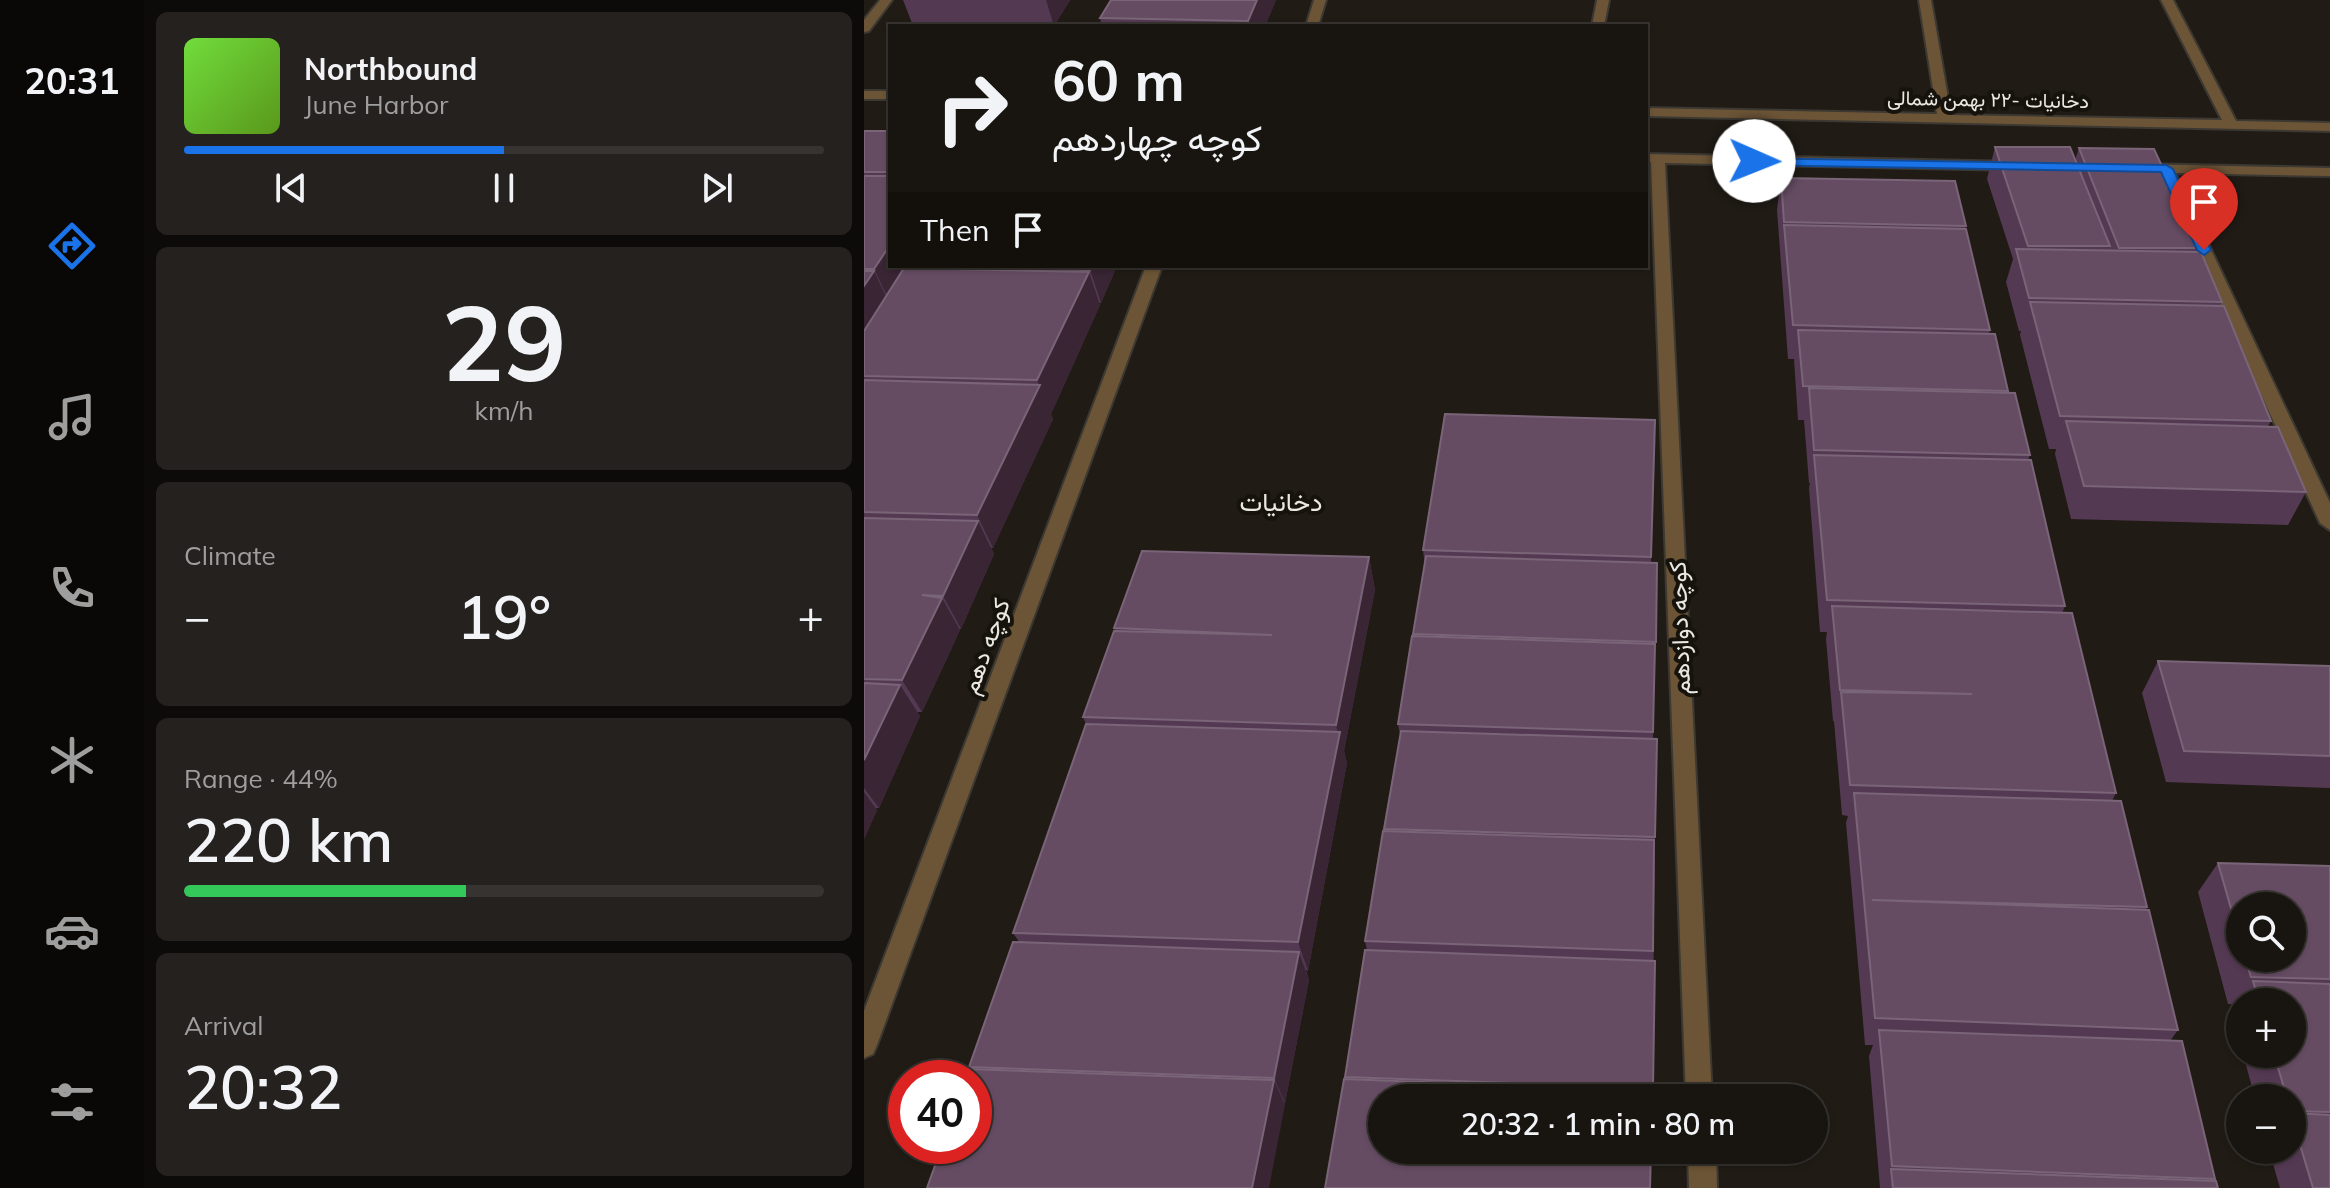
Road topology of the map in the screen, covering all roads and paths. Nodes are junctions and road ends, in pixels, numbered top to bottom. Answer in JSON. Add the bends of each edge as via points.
{"nodes":[{"id":1,"x":886,"y":0,"type":"edge"},
{"id":2,"x":1320,"y":0,"type":"edge"},
{"id":3,"x":1603,"y":0,"type":"edge"},
{"id":4,"x":1925,"y":0,"type":"edge"},
{"id":5,"x":2167,"y":0,"type":"edge"},
{"id":6,"x":1313,"y":24,"type":"edge"},
{"id":7,"x":1598,"y":24,"type":"edge"},
{"id":8,"x":864,"y":28,"type":"edge"},
{"id":9,"x":864,"y":95,"type":"edge"},
{"id":10,"x":888,"y":95,"type":"edge"},
{"id":11,"x":1648,"y":112,"type":"edge"},
{"id":12,"x":1945,"y":118,"type":"junction"},
{"id":13,"x":2231,"y":124,"type":"junction"},
{"id":14,"x":2330,"y":127,"type":"edge"},
{"id":15,"x":1652,"y":158,"type":"edge"},
{"id":16,"x":2039,"y":166,"type":"edge"},
{"id":17,"x":2119,"y":168,"type":"edge"},
{"id":18,"x":2166,"y":169,"type":"junction"},
{"id":19,"x":2330,"y":172,"type":"edge"},
{"id":20,"x":1153,"y":268,"type":"edge"},
{"id":21,"x":2330,"y":523,"type":"edge"},
{"id":22,"x":864,"y":1045,"type":"edge"},
{"id":23,"x":1698,"y":1084,"type":"edge"},
{"id":24,"x":1702,"y":1164,"type":"edge"},
{"id":25,"x":1703,"y":1188,"type":"edge"}],
"edges":[{"from":1,"to":8,"type":"street"},
{"from":2,"to":6,"type":"street"},
{"from":3,"to":7,"type":"street"},
{"from":4,"to":12,"type":"street"},
{"from":5,"to":13,"type":"street"},
{"from":9,"to":10,"type":"street"},
{"from":11,"to":12,"type":"street","name":"دخانیات -۲۲ بهمن شمالی"},
{"from":12,"to":13,"type":"street","name":"دخانیات -۲۲ بهمن شمالی"},
{"from":13,"to":14,"type":"street","name":"دخانیات -۲۲ بهمن شمالی"},
{"from":15,"to":16,"type":"street"},
{"from":15,"to":23,"type":"street","name":"کوچه دوازدهم"},
{"from":17,"to":18,"type":"street"},
{"from":18,"to":19,"type":"street"},
{"from":18,"to":21,"type":"street"},
{"from":20,"to":22,"type":"street","name":"کوچه دهم"},
{"from":24,"to":25,"type":"street"}]}
